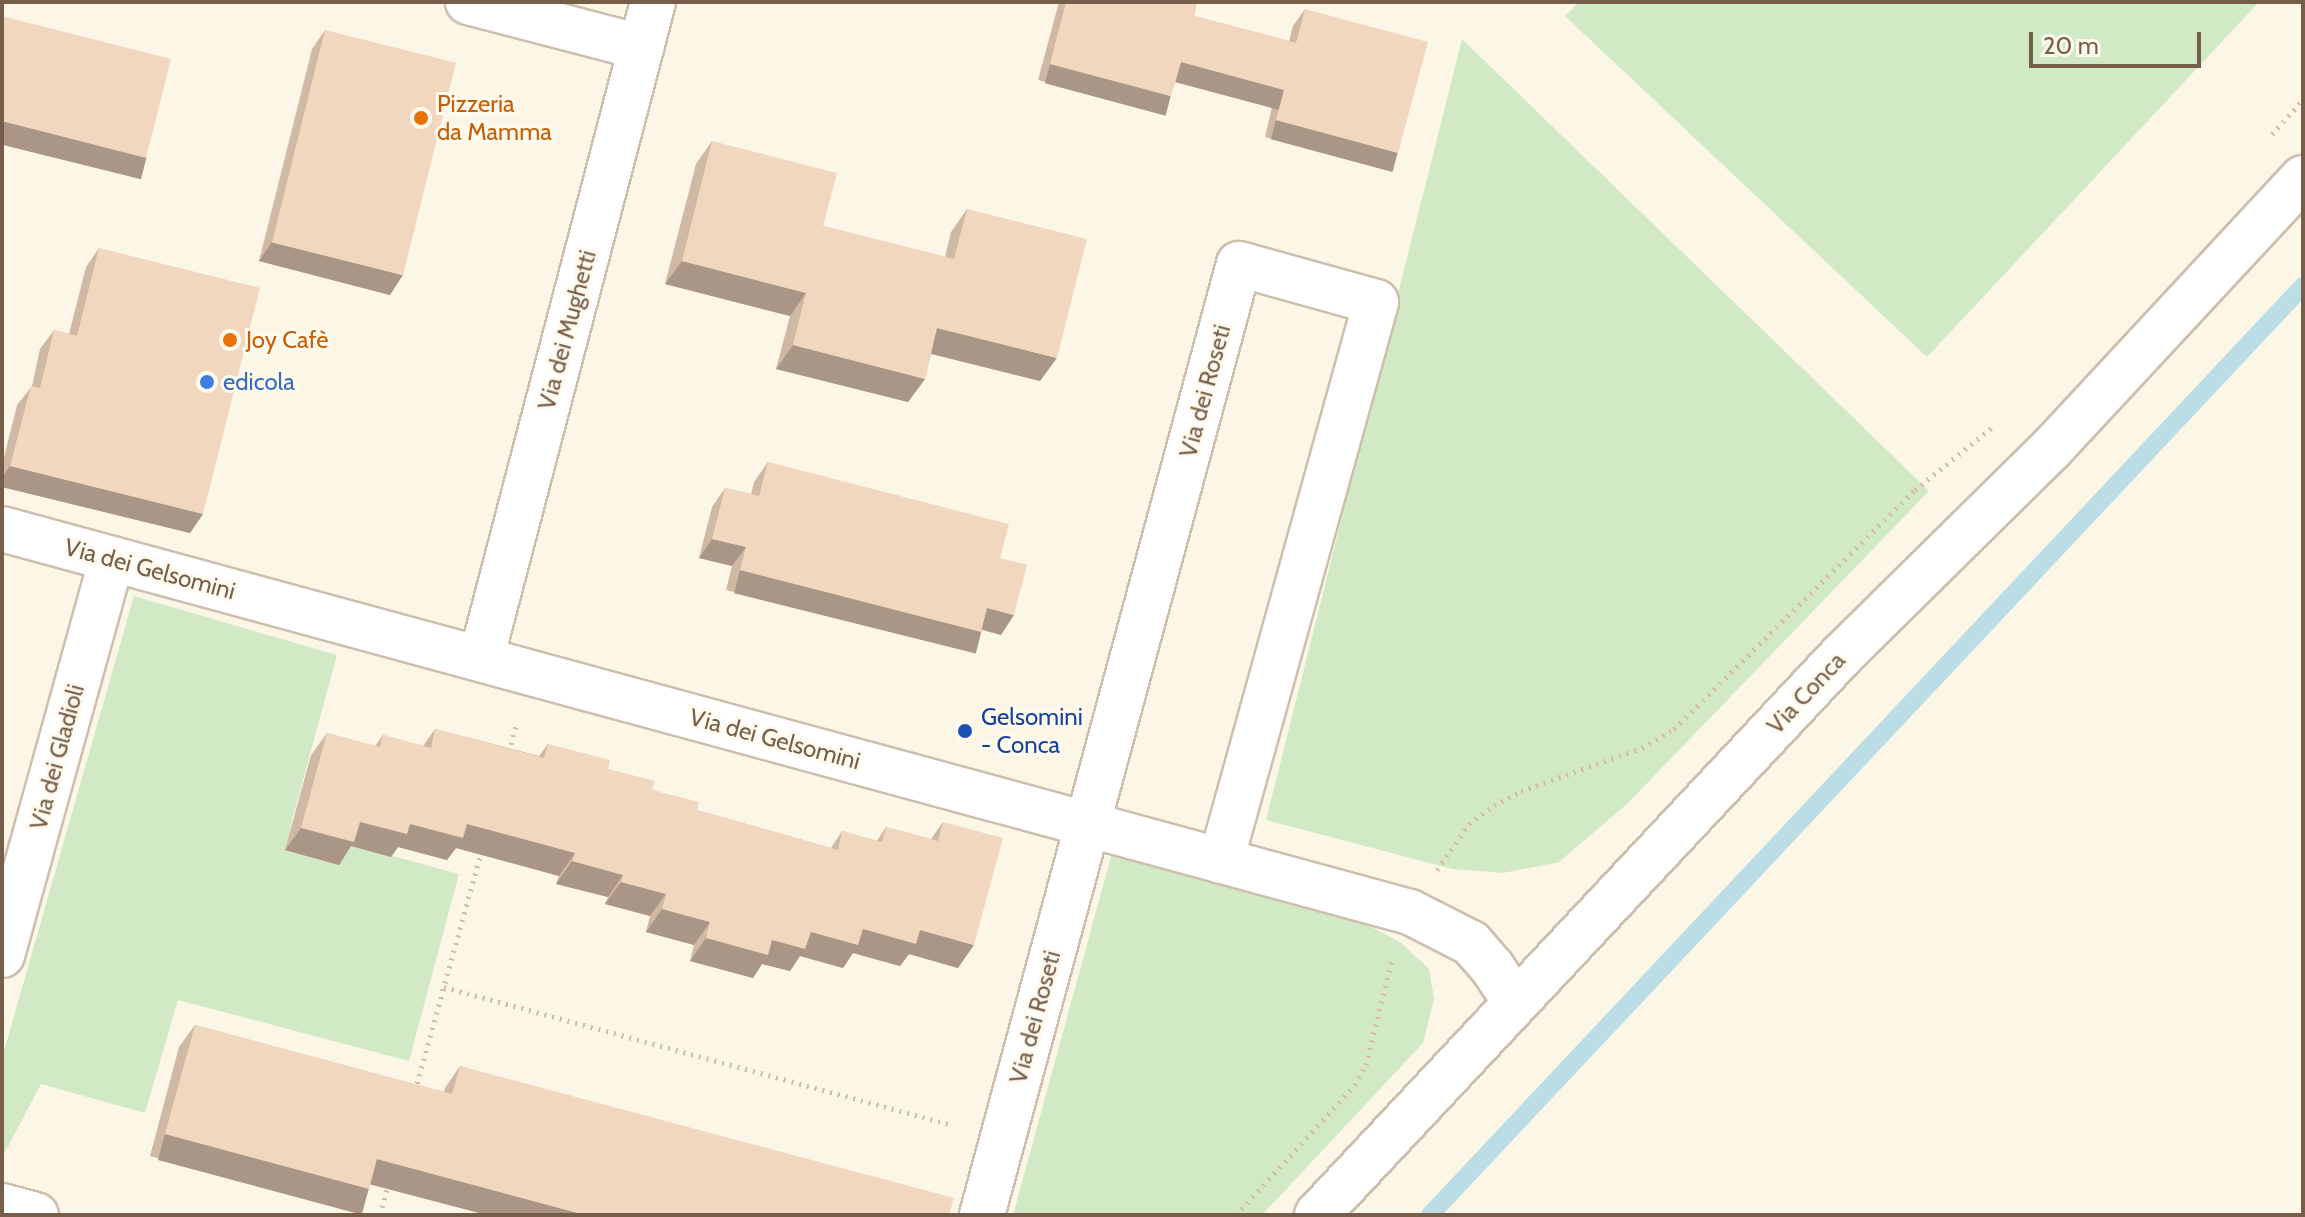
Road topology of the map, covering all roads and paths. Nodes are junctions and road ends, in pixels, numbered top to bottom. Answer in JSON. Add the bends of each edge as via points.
{"nodes":[{"id":1,"x":468,"y":2,"type":"edge"},
{"id":2,"x":653,"y":2,"type":"edge"},
{"id":3,"x":641,"y":47,"type":"junction"},
{"id":4,"x":2303,"y":100,"type":"edge"},
{"id":5,"x":2271,"y":135,"type":"dead end"},
{"id":6,"x":2303,"y":178,"type":"edge"},
{"id":7,"x":2005,"y":416,"type":"dead end"},
{"id":8,"x":2,"y":529,"type":"edge"},
{"id":9,"x":112,"y":559,"type":"junction"},
{"id":10,"x":481,"y":659,"type":"junction"},
{"id":11,"x":531,"y":672,"type":"junction"},
{"id":12,"x":506,"y":762,"type":"edge"},
{"id":13,"x":1087,"y":824,"type":"junction"},
{"id":14,"x":485,"y":837,"type":"edge"},
{"id":15,"x":1221,"y":861,"type":"junction"},
{"id":16,"x":1410,"y":912,"type":"junction"},
{"id":17,"x":2,"y":955,"type":"edge"},
{"id":18,"x":444,"y":987,"type":"junction"},
{"id":19,"x":1516,"y":1003,"type":"junction"},
{"id":20,"x":414,"y":1093,"type":"edge"},
{"id":21,"x":1003,"y":1138,"type":"junction"},
{"id":22,"x":393,"y":1169,"type":"edge"},
{"id":23,"x":2,"y":1206,"type":"edge"},
{"id":24,"x":36,"y":1215,"type":"edge"},
{"id":25,"x":380,"y":1215,"type":"edge"},
{"id":26,"x":982,"y":1215,"type":"edge"},
{"id":27,"x":1236,"y":1215,"type":"edge"},
{"id":28,"x":1317,"y":1215,"type":"edge"}],
"edges":[{"from":1,"to":3,"type":"street"},
{"from":2,"to":3,"type":"street","name":"Via dei Mughetti"},
{"from":3,"to":10,"type":"street","name":"Via dei Mughetti"},
{"from":4,"to":5,"type":"path"},
{"from":6,"to":19,"type":"street","name":"Via Conca","via":[[2051,449],[1841,656]]},
{"from":7,"to":16,"type":"path","via":[[1915,490],[1674,729],[1642,748],[1521,791],[1469,824]]},
{"from":8,"to":9,"type":"street","name":"Via dei Gelsomini"},
{"from":9,"to":10,"type":"street","name":"Via dei Gelsomini"},
{"from":9,"to":17,"type":"street","name":"Via dei Gladioli"},
{"from":10,"to":11,"type":"street","name":"Via dei Gelsomini"},
{"from":11,"to":12,"type":"path"},
{"from":11,"to":13,"type":"street","name":"Via dei Gelsomini"},
{"from":13,"to":15,"type":"street","name":"Via dei Gelsomini"},
{"from":13,"to":15,"type":"street","name":"Via dei Roseti","via":[[1239,264],[1376,302]]},
{"from":13,"to":21,"type":"street","name":"Via dei Roseti"},
{"from":14,"to":18,"type":"path"},
{"from":15,"to":16,"type":"street","name":"Via dei Gelsomini"},
{"from":16,"to":19,"type":"street","name":"Via dei Gelsomini","via":[[1471,943]]},
{"from":16,"to":27,"type":"path","via":[[1394,951],[1366,1065],[1355,1085]]},
{"from":18,"to":20,"type":"path"},
{"from":18,"to":21,"type":"path"},
{"from":19,"to":28,"type":"street","name":"Via Conca"},
{"from":21,"to":26,"type":"street","name":"Via dei Roseti"},
{"from":22,"to":25,"type":"path"},
{"from":23,"to":24,"type":"street"}]}
